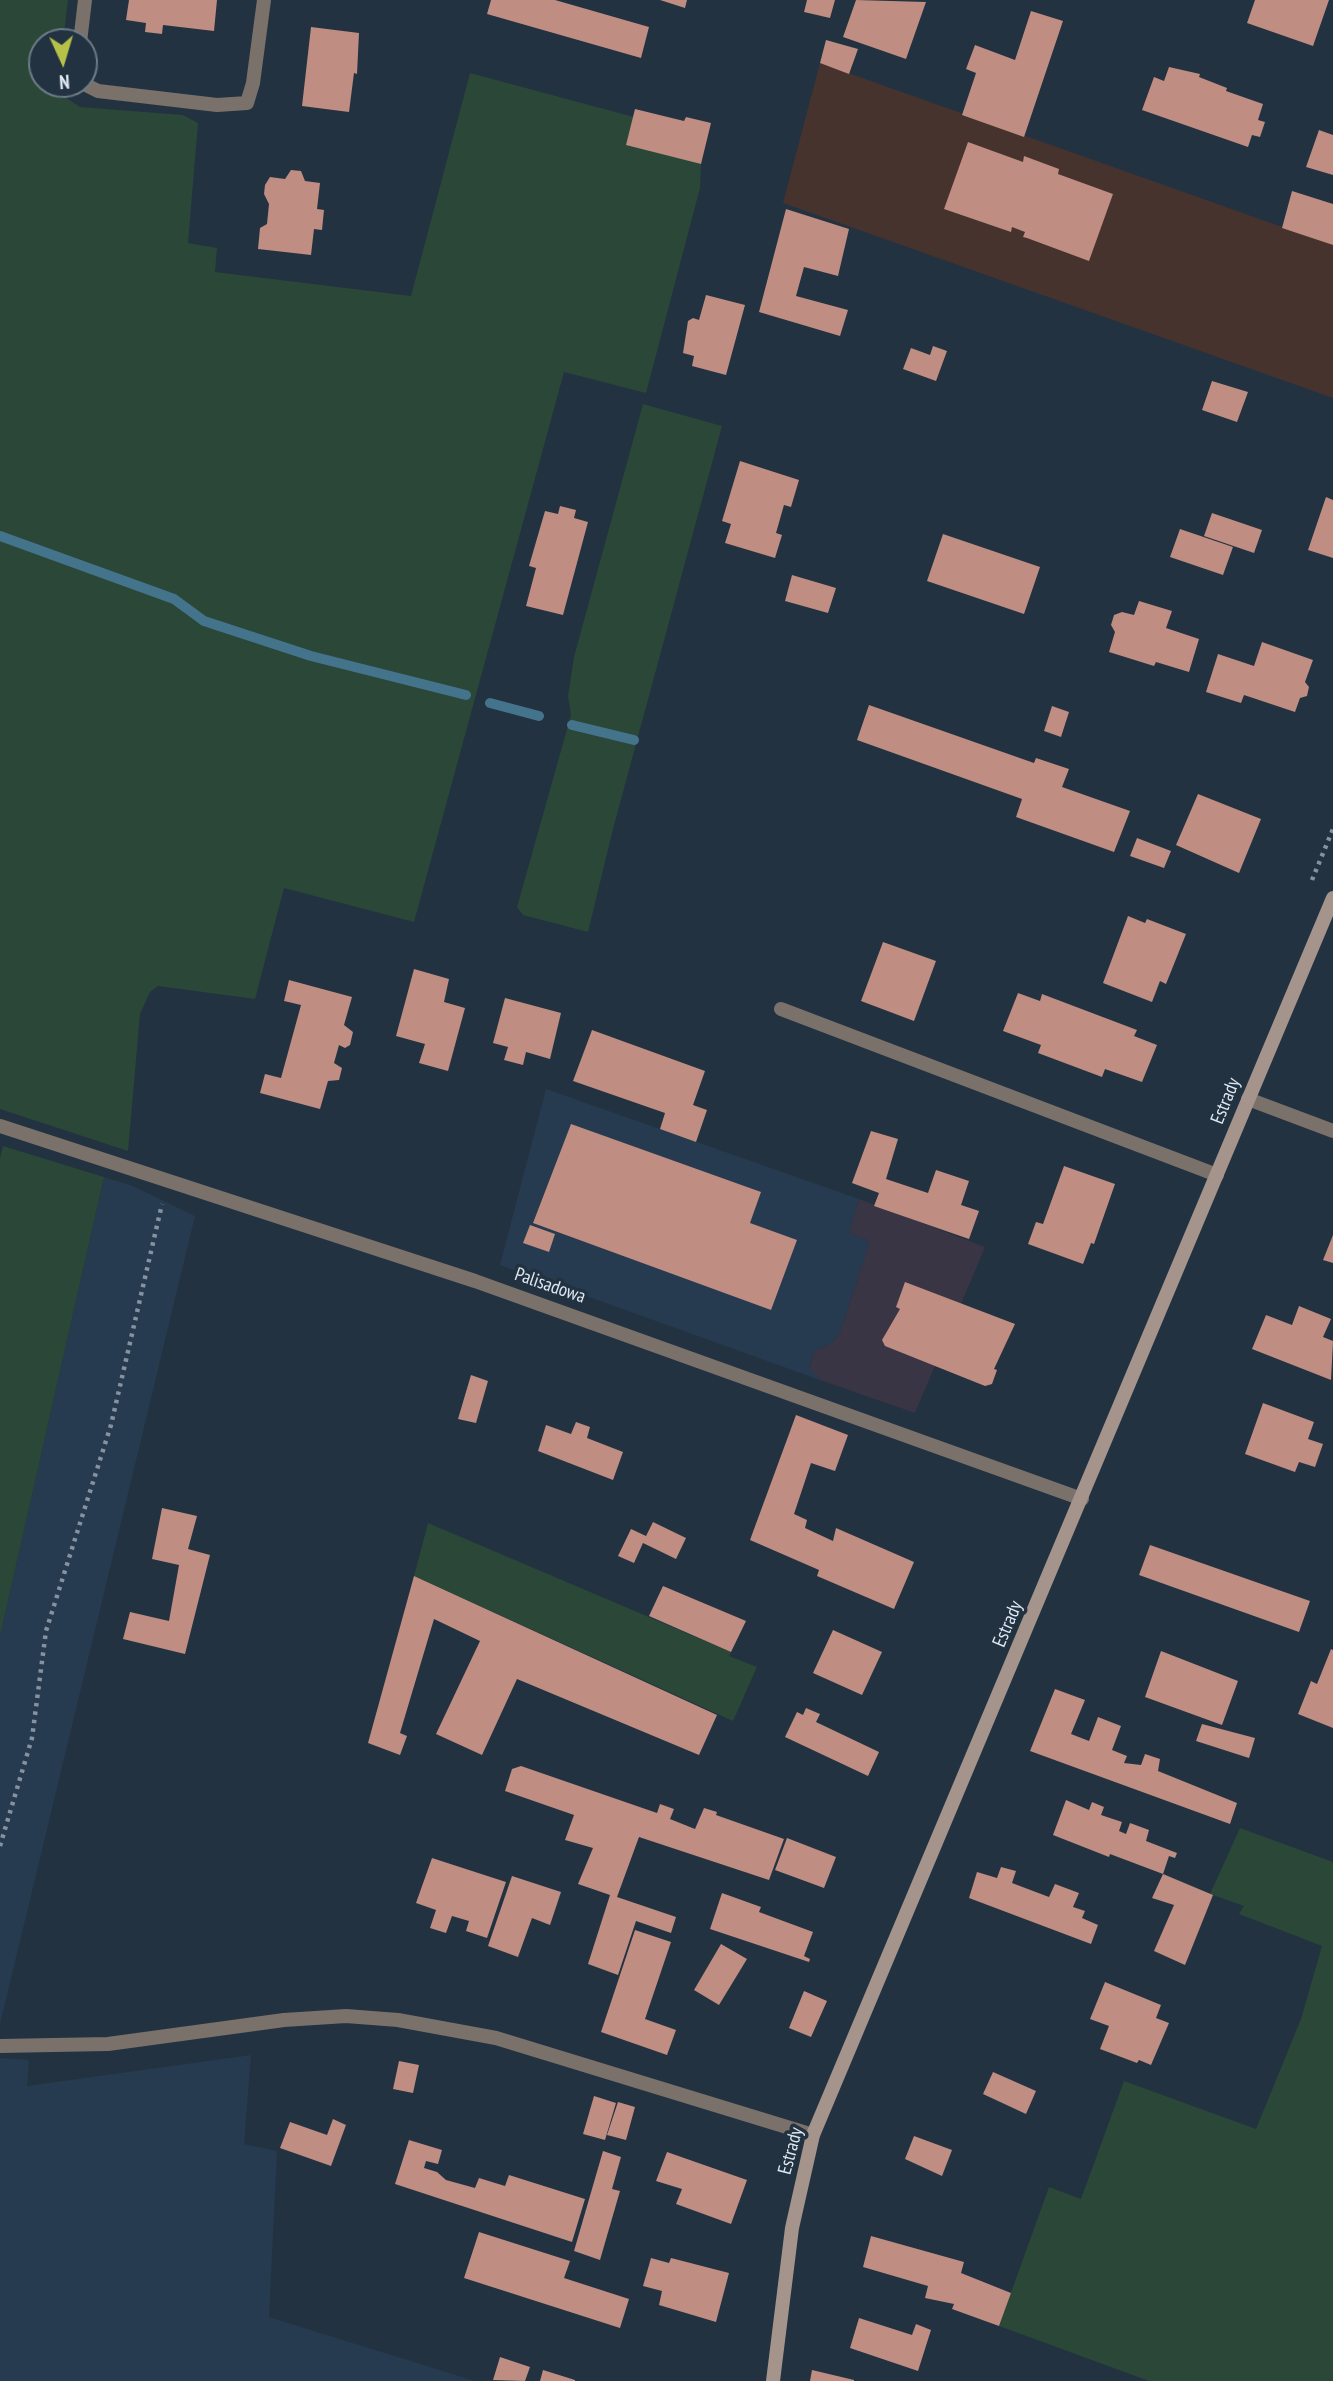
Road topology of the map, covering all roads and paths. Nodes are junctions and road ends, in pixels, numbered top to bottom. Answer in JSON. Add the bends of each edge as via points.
{"nodes":[{"id":1,"x":85,"y":0,"type":"edge"},
{"id":2,"x":264,"y":0,"type":"edge"},
{"id":3,"x":82,"y":28,"type":"edge"},
{"id":4,"x":98,"y":91,"type":"edge"},
{"id":5,"x":1333,"y":898,"type":"edge"},
{"id":6,"x":781,"y":1009,"type":"dead end"},
{"id":7,"x":1248,"y":1099,"type":"junction"},
{"id":8,"x":0,"y":1126,"type":"edge"},
{"id":9,"x":1333,"y":1131,"type":"edge"},
{"id":10,"x":1217,"y":1175,"type":"junction"},
{"id":11,"x":168,"y":1179,"type":"junction"},
{"id":12,"x":1082,"y":1499,"type":"junction"},
{"id":13,"x":0,"y":1846,"type":"edge"},
{"id":14,"x":0,"y":2046,"type":"edge"},
{"id":15,"x":813,"y":2135,"type":"junction"},
{"id":16,"x":773,"y":2381,"type":"edge"}],
"edges":[{"from":1,"to":3,"type":"street"},
{"from":2,"to":4,"type":"street","via":[[247,103],[217,106]]},
{"from":5,"to":7,"type":"main road","name":"Estrady"},
{"from":6,"to":10,"type":"street"},
{"from":7,"to":9,"type":"street"},
{"from":7,"to":10,"type":"main road","name":"Estrady"},
{"from":8,"to":11,"type":"street","name":"Palisadowa"},
{"from":10,"to":12,"type":"main road","name":"Estrady"},
{"from":11,"to":12,"type":"street","name":"Palisadowa","via":[[542,1304]]},
{"from":11,"to":13,"type":"path","via":[[111,1425],[46,1630],[32,1738]]},
{"from":12,"to":15,"type":"main road","name":"Estrady"},
{"from":14,"to":15,"type":"street","via":[[108,2044],[296,2019],[398,2020],[496,2038]]},
{"from":15,"to":16,"type":"main road","name":"Estrady","via":[[792,2228]]}]}
